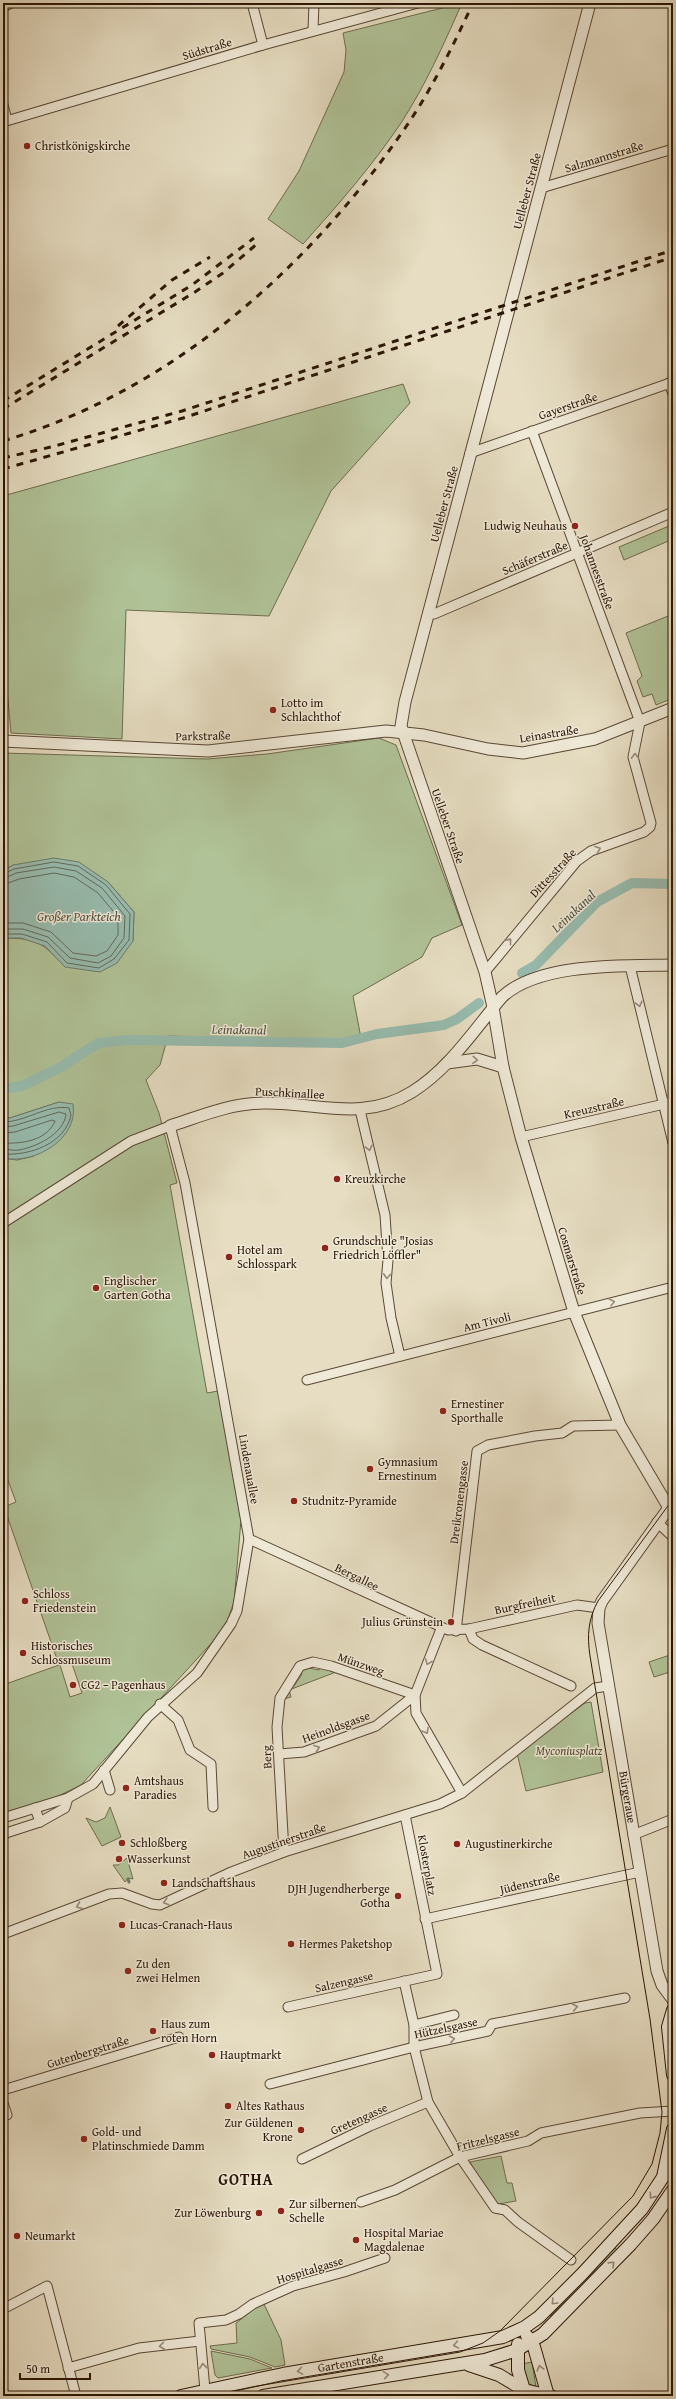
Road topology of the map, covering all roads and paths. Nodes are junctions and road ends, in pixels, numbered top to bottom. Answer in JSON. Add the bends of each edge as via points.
{"nodes":[{"id":1,"x":11,"y":3,"type":"edge"},
{"id":2,"x":252,"y":3,"type":"edge"},
{"id":3,"x":314,"y":3,"type":"edge"},
{"id":4,"x":418,"y":3,"type":"edge"},
{"id":5,"x":590,"y":3,"type":"edge"},
{"id":6,"x":3,"y":7,"type":"edge"},
{"id":7,"x":314,"y":30,"type":"junction"},
{"id":8,"x":263,"y":45,"type":"junction"},
{"id":9,"x":3,"y":105,"type":"edge"},
{"id":10,"x":5,"y":121,"type":"edge"},
{"id":11,"x":673,"y":149,"type":"edge"},
{"id":12,"x":541,"y":188,"type":"junction"},
{"id":13,"x":671,"y":382,"type":"edge"},
{"id":14,"x":673,"y":394,"type":"edge"},
{"id":15,"x":532,"y":431,"type":"junction"},
{"id":16,"x":470,"y":453,"type":"junction"},
{"id":17,"x":673,"y":512,"type":"edge"},
{"id":18,"x":578,"y":553,"type":"junction"},
{"id":19,"x":428,"y":614,"type":"junction"},
{"id":20,"x":673,"y":708,"type":"edge"},
{"id":21,"x":640,"y":722,"type":"junction"},
{"id":22,"x":402,"y":732,"type":"junction"},
{"id":23,"x":3,"y":741,"type":"edge"},
{"id":24,"x":673,"y":965,"type":"edge"},
{"id":25,"x":630,"y":966,"type":"junction"},
{"id":26,"x":484,"y":972,"type":"junction"},
{"id":27,"x":493,"y":1007,"type":"junction"},
{"id":28,"x":447,"y":1063,"type":"junction"},
{"id":29,"x":503,"y":1067,"type":"junction"},
{"id":30,"x":668,"y":1103,"type":"edge"},
{"id":31,"x":360,"y":1110,"type":"junction"},
{"id":32,"x":170,"y":1126,"type":"junction"},
{"id":33,"x":520,"y":1137,"type":"junction"},
{"id":34,"x":673,"y":1143,"type":"edge"},
{"id":35,"x":3,"y":1223,"type":"edge"},
{"id":36,"x":673,"y":1287,"type":"edge"},
{"id":37,"x":574,"y":1312,"type":"junction"},
{"id":38,"x":400,"y":1356,"type":"junction"},
{"id":39,"x":307,"y":1380,"type":"dead end"},
{"id":40,"x":620,"y":1425,"type":"junction"},
{"id":41,"x":671,"y":1505,"type":"edge"},
{"id":42,"x":657,"y":1522,"type":"junction"},
{"id":43,"x":673,"y":1537,"type":"edge"},
{"id":44,"x":249,"y":1539,"type":"junction"},
{"id":45,"x":598,"y":1608,"type":"junction"},
{"id":46,"x":442,"y":1629,"type":"junction"},
{"id":47,"x":468,"y":1629,"type":"junction"},
{"id":48,"x":456,"y":1631,"type":"junction"},
{"id":49,"x":300,"y":1666,"type":"joint"},
{"id":50,"x":571,"y":1686,"type":"dead end"},
{"id":51,"x":608,"y":1686,"type":"junction"},
{"id":52,"x":414,"y":1695,"type":"junction"},
{"id":53,"x":160,"y":1704,"type":"junction"},
{"id":54,"x":279,"y":1754,"type":"junction"},
{"id":55,"x":104,"y":1770,"type":"junction"},
{"id":56,"x":110,"y":1790,"type":"dead end"},
{"id":57,"x":462,"y":1793,"type":"junction"},
{"id":58,"x":68,"y":1798,"type":"junction"},
{"id":59,"x":212,"y":1807,"type":"dead end"},
{"id":60,"x":35,"y":1808,"type":"junction"},
{"id":61,"x":74,"y":1808,"type":"dead end"},
{"id":62,"x":405,"y":1815,"type":"junction"},
{"id":63,"x":3,"y":1818,"type":"edge"},
{"id":64,"x":673,"y":1819,"type":"edge"},
{"id":65,"x":40,"y":1822,"type":"junction"},
{"id":66,"x":3,"y":1834,"type":"edge"},
{"id":67,"x":633,"y":1835,"type":"junction"},
{"id":68,"x":287,"y":1851,"type":"junction"},
{"id":69,"x":640,"y":1872,"type":"junction"},
{"id":70,"x":425,"y":1919,"type":"junction"},
{"id":71,"x":3,"y":1934,"type":"edge"},
{"id":72,"x":404,"y":1981,"type":"junction"},
{"id":73,"x":625,"y":1998,"type":"dead end"},
{"id":74,"x":673,"y":2000,"type":"edge"},
{"id":75,"x":288,"y":2007,"type":"dead end"},
{"id":76,"x":673,"y":2010,"type":"edge"},
{"id":77,"x":454,"y":2015,"type":"dead end"},
{"id":78,"x":414,"y":2025,"type":"junction"},
{"id":79,"x":179,"y":2037,"type":"dead end"},
{"id":80,"x":414,"y":2047,"type":"junction"},
{"id":81,"x":673,"y":2075,"type":"edge"},
{"id":82,"x":270,"y":2084,"type":"dead end"},
{"id":83,"x":3,"y":2090,"type":"edge"},
{"id":84,"x":428,"y":2102,"type":"junction"},
{"id":85,"x":3,"y":2103,"type":"edge"},
{"id":86,"x":673,"y":2111,"type":"edge"},
{"id":87,"x":5,"y":2116,"type":"edge"},
{"id":88,"x":673,"y":2129,"type":"edge"},
{"id":89,"x":460,"y":2157,"type":"junction"},
{"id":90,"x":302,"y":2159,"type":"dead end"},
{"id":91,"x":670,"y":2161,"type":"edge"},
{"id":92,"x":673,"y":2190,"type":"edge"},
{"id":93,"x":361,"y":2202,"type":"dead end"},
{"id":94,"x":385,"y":2258,"type":"dead end"},
{"id":95,"x":571,"y":2260,"type":"dead end"},
{"id":96,"x":3,"y":2309,"type":"edge"},
{"id":97,"x":519,"y":2330,"type":"junction"},
{"id":98,"x":200,"y":2341,"type":"junction"},
{"id":99,"x":532,"y":2341,"type":"junction"},
{"id":100,"x":518,"y":2350,"type":"junction"},
{"id":101,"x":464,"y":2364,"type":"junction"},
{"id":102,"x":68,"y":2368,"type":"junction"},
{"id":103,"x":206,"y":2390,"type":"junction"},
{"id":104,"x":526,"y":2393,"type":"edge"},
{"id":105,"x":76,"y":2396,"type":"edge"},
{"id":106,"x":181,"y":2396,"type":"edge"},
{"id":107,"x":263,"y":2396,"type":"edge"},
{"id":108,"x":549,"y":2396,"type":"edge"}],
"edges":[{"from":1,"to":6,"type":"street"},
{"from":2,"to":8,"type":"street"},
{"from":3,"to":7,"type":"street"},
{"from":4,"to":7,"type":"street","name":"Südstraße"},
{"from":5,"to":12,"type":"street","name":"Uelleber Straße"},
{"from":7,"to":8,"type":"street","name":"Südstraße"},
{"from":8,"to":10,"type":"street","name":"Südstraße"},
{"from":9,"to":10,"type":"street"},
{"from":11,"to":12,"type":"street","name":"Salzmannstraße"},
{"from":12,"to":16,"type":"street","name":"Uelleber Straße"},
{"from":13,"to":14,"type":"street"},
{"from":13,"to":15,"type":"street","name":"Gayerstraße"},
{"from":15,"to":16,"type":"street","name":"Gayerstraße"},
{"from":15,"to":18,"type":"street","name":"Johannesstraße"},
{"from":16,"to":19,"type":"street","name":"Uelleber Straße"},
{"from":17,"to":18,"type":"street","name":"Schäferstraße"},
{"from":18,"to":19,"type":"street","name":"Schäferstraße","via":[[434,614]]},
{"from":18,"to":21,"type":"street","name":"Johannesstraße"},
{"from":19,"to":22,"type":"street","name":"Uelleber Straße","via":[[403,709]]},
{"from":20,"to":21,"type":"street","name":"Leinastraße"},
{"from":21,"to":22,"type":"street","name":"Leinastraße","via":[[595,739],[523,752],[488,749]]},
{"from":26,"to":21,"type":"street","name":"Dittesstraße","one_way":true,"via":[[577,861],[591,851],[644,832],[650,827],[634,757]]},
{"from":22,"to":23,"type":"street","name":"Parkstraße","via":[[373,731],[208,751]]},
{"from":22,"to":26,"type":"street","name":"Uelleber Straße"},
{"from":24,"to":25,"type":"street","name":"Puschkinallee"},
{"from":25,"to":27,"type":"street","name":"Puschkinallee","via":[[572,968],[513,988]]},
{"from":25,"to":30,"type":"street","one_way":true},
{"from":26,"to":27,"type":"street","name":"Uelleber Straße"},
{"from":27,"to":28,"type":"street","name":"Puschkinallee"},
{"from":27,"to":29,"type":"street","name":"Cosmarstraße"},
{"from":28,"to":29,"type":"street","one_way":true,"via":[[477,1059]]},
{"from":28,"to":31,"type":"street","name":"Puschkinallee","via":[[417,1089],[403,1097],[382,1106]]},
{"from":29,"to":33,"type":"street","name":"Cosmarstraße"},
{"from":30,"to":33,"type":"street","name":"Kreuzstraße"},
{"from":30,"to":34,"type":"street"},
{"from":31,"to":32,"type":"street","name":"Puschkinallee","via":[[251,1103],[233,1106]]},
{"from":31,"to":38,"type":"street","one_way":true,"via":[[385,1215],[388,1260],[386,1283]]},
{"from":32,"to":35,"type":"street","name":"Puschkinallee","via":[[131,1141]]},
{"from":32,"to":44,"type":"street","name":"Lindenauallee","via":[[185,1183]]},
{"from":33,"to":37,"type":"street","name":"Cosmarstraße"},
{"from":37,"to":36,"type":"street","name":"Am Tivoli","one_way":true},
{"from":37,"to":38,"type":"street","name":"Am Tivoli"},
{"from":37,"to":40,"type":"street","name":"Cosmarstraße"},
{"from":38,"to":39,"type":"street","name":"Am Tivoli"},
{"from":40,"to":41,"type":"street","name":"Cosmarstraße"},
{"from":40,"to":48,"type":"street","name":"Dreikronengasse","via":[[573,1426],[562,1433],[488,1445],[477,1451]]},
{"from":41,"to":42,"type":"street"},
{"from":42,"to":43,"type":"street"},
{"from":42,"to":45,"type":"street"},
{"from":44,"to":46,"type":"street","name":"Bergallee"},
{"from":44,"to":53,"type":"street","name":"Lindenauallee","via":[[240,1596],[231,1624],[197,1673]]},
{"from":45,"to":47,"type":"street","name":"Burgfreiheit","via":[[577,1605]]},
{"from":45,"to":51,"type":"street","name":"Bürgeraue"},
{"from":46,"to":48,"type":"street","name":"Bergallee"},
{"from":46,"to":52,"type":"street","one_way":true},
{"from":47,"to":48,"type":"street","name":"Burgfreiheit"},
{"from":47,"to":50,"type":"street","via":[[473,1638],[482,1645]]},
{"from":49,"to":52,"type":"street","name":"Münzweg","via":[[313,1662],[331,1666]]},
{"from":49,"to":54,"type":"street","name":"Berg","via":[[280,1698],[277,1728]]},
{"from":51,"to":57,"type":"street","via":[[595,1688]]},
{"from":51,"to":67,"type":"street","name":"Bürgeraue"},
{"from":54,"to":52,"type":"street","name":"Heinoldsgasse","one_way":true,"via":[[304,1752],[376,1726]]},
{"from":52,"to":57,"type":"street","one_way":true,"via":[[416,1713]]},
{"from":53,"to":55,"type":"street","name":"Lindenauallee"},
{"from":53,"to":59,"type":"street","via":[[178,1720],[190,1750],[211,1764]]},
{"from":54,"to":68,"type":"street","name":"Berg"},
{"from":55,"to":56,"type":"street"},
{"from":55,"to":58,"type":"street","name":"Lindenauallee","via":[[86,1789]]},
{"from":57,"to":62,"type":"street","name":"Augustinerstraße","via":[[440,1804]]},
{"from":58,"to":60,"type":"street","name":"Lindenauallee"},
{"from":58,"to":61,"type":"street"},
{"from":58,"to":65,"type":"street","via":[[65,1808]]},
{"from":60,"to":63,"type":"street","name":"Lindenauallee"},
{"from":60,"to":65,"type":"street"},
{"from":62,"to":68,"type":"street","name":"Augustinerstraße"},
{"from":62,"to":70,"type":"street","name":"Klosterplatz"},
{"from":64,"to":67,"type":"street"},
{"from":65,"to":66,"type":"street"},
{"from":67,"to":69,"type":"street","name":"Bürgeraue"},
{"from":68,"to":71,"type":"street","name":"Augustinerstraße","one_way":true,"via":[[229,1873],[160,1904],[116,1893]]},
{"from":69,"to":70,"type":"street","name":"Jüdenstraße"},
{"from":69,"to":74,"type":"street","name":"Bürgeraue","via":[[659,1978]]},
{"from":70,"to":72,"type":"street","name":"Klosterplatz","via":[[437,1974]]},
{"from":72,"to":75,"type":"street","name":"Salzengasse"},
{"from":72,"to":78,"type":"street"},
{"from":80,"to":73,"type":"street","name":"Hützelsgasse","one_way":true,"via":[[488,2031],[492,2024]]},
{"from":76,"to":81,"type":"main road","via":[[668,2027]]},
{"from":77,"to":78,"type":"street"},
{"from":78,"to":80,"type":"street"},
{"from":79,"to":83,"type":"street","name":"Gutenbergstraße"},
{"from":80,"to":82,"type":"street","name":"Hützelsgasse"},
{"from":80,"to":84,"type":"street"},
{"from":84,"to":89,"type":"street"},
{"from":84,"to":90,"type":"street","name":"Gretengasse","via":[[370,2126]]},
{"from":85,"to":87,"type":"street"},
{"from":86,"to":89,"type":"street","name":"Fritzelsgasse","via":[[640,2113],[541,2133],[528,2141]]},
{"from":88,"to":91,"type":"main road"},
{"from":89,"to":93,"type":"street","name":"Fritzelsgasse","via":[[395,2190]]},
{"from":89,"to":95,"type":"street","via":[[495,2208],[505,2210]]},
{"from":91,"to":97,"type":"main road","name":"Gartenstraße","one_way":true,"via":[[663,2177],[642,2209],[539,2317]]},
{"from":99,"to":92,"type":"main road","name":"Gartenstraße","one_way":true,"via":[[549,2328],[649,2224]]},
{"from":94,"to":98,"type":"street","name":"Hospitalgasse","via":[[293,2286],[252,2304],[226,2320],[199,2323]]},
{"from":96,"to":102,"type":"street","via":[[47,2286]]},
{"from":97,"to":99,"type":"main road"},
{"from":97,"to":100,"type":"main road"},
{"from":97,"to":103,"type":"main road","name":"Gartenstraße","one_way":true,"via":[[500,2337],[283,2374]]},
{"from":98,"to":102,"type":"street","one_way":true,"via":[[139,2348]]},
{"from":103,"to":98,"type":"street","one_way":true},
{"from":99,"to":100,"type":"main road","name":"Gartenstraße"},
{"from":108,"to":99,"type":"main road","one_way":true},
{"from":100,"to":101,"type":"main road","name":"Gartenstraße"},
{"from":100,"to":104,"type":"main road","via":[[519,2376]]},
{"from":101,"to":104,"type":"main road","name":"Gartenstraße","via":[[491,2371]]},
{"from":107,"to":101,"type":"main road","name":"Gartenstraße","one_way":true},
{"from":102,"to":105,"type":"street"},
{"from":103,"to":106,"type":"main road","name":"Gartenstraße"},
{"from":104,"to":108,"type":"main road","name":"Gartenstraße"}]}
